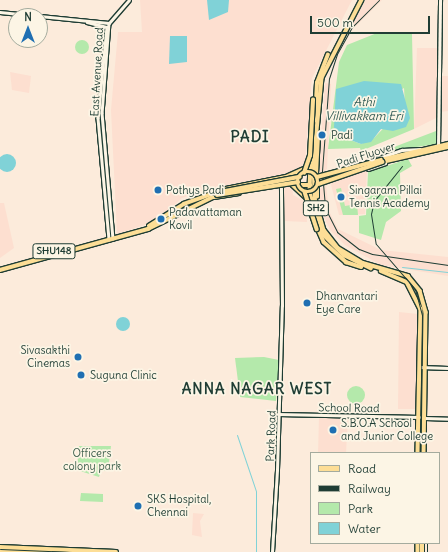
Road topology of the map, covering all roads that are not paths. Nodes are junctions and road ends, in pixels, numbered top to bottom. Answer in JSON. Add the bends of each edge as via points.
{"nodes":[{"id":1,"x":129,"y":0,"type":"edge"},
{"id":2,"x":360,"y":0,"type":"edge"},
{"id":3,"x":440,"y":0,"type":"edge"},
{"id":4,"x":48,"y":18,"type":"edge"},
{"id":5,"x":48,"y":18,"type":"edge"},
{"id":6,"x":109,"y":23,"type":"junction"},
{"id":7,"x":108,"y":32,"type":"junction"},
{"id":8,"x":316,"y":93,"type":"junction"},
{"id":9,"x":319,"y":99,"type":"junction"},
{"id":10,"x":448,"y":146,"type":"edge"},
{"id":11,"x":438,"y":147,"type":"junction"},
{"id":12,"x":417,"y":151,"type":"junction"},
{"id":13,"x":311,"y":166,"type":"junction"},
{"id":14,"x":304,"y":173,"type":"junction"},
{"id":15,"x":317,"y":176,"type":"junction"},
{"id":16,"x":286,"y":177,"type":"junction"},
{"id":17,"x":299,"y":177,"type":"junction"},
{"id":18,"x":298,"y":182,"type":"junction"},
{"id":19,"x":287,"y":185,"type":"junction"},
{"id":20,"x":293,"y":185,"type":"junction"},
{"id":21,"x":310,"y":185,"type":"junction"},
{"id":22,"x":281,"y":186,"type":"junction"},
{"id":23,"x":318,"y":186,"type":"junction"},
{"id":24,"x":305,"y":192,"type":"junction"},
{"id":25,"x":216,"y":194,"type":"junction"},
{"id":26,"x":210,"y":195,"type":"junction"},
{"id":27,"x":313,"y":204,"type":"junction"},
{"id":28,"x":308,"y":205,"type":"junction"},
{"id":29,"x":110,"y":238,"type":"junction"},
{"id":30,"x":361,"y":266,"type":"junction"},
{"id":31,"x":372,"y":266,"type":"junction"},
{"id":32,"x":0,"y":269,"type":"edge"},
{"id":33,"x":420,"y":367,"type":"junction"},
{"id":34,"x":425,"y":367,"type":"junction"},
{"id":35,"x":448,"y":368,"type":"edge"},
{"id":36,"x":279,"y":414,"type":"junction"},
{"id":37,"x":419,"y":417,"type":"junction"},
{"id":38,"x":425,"y":418,"type":"junction"},
{"id":39,"x":448,"y":419,"type":"edge"},
{"id":40,"x":418,"y":452,"type":"edge"},
{"id":41,"x":424,"y":452,"type":"edge"},
{"id":42,"x":0,"y":548,"type":"edge"},
{"id":43,"x":50,"y":552,"type":"edge"},
{"id":44,"x":116,"y":552,"type":"edge"},
{"id":45,"x":272,"y":552,"type":"edge"}],
"edges":[{"from":1,"to":6,"type":"street"},
{"from":2,"to":8,"type":"main road","number":"SH2","via":[[322,69]]},
{"from":2,"to":9,"type":"main road","number":"SH2","via":[[329,60]]},
{"from":3,"to":11,"type":"street"},
{"from":4,"to":6,"type":"street","name":"East Avenue Road"},
{"from":5,"to":7,"type":"street","name":"East Avenue Road","via":[[102,23]]},
{"from":6,"to":7,"type":"street","name":"East Avenue Road"},
{"from":7,"to":29,"type":"street","name":"East Avenue Road","via":[[98,118]]},
{"from":8,"to":13,"type":"main road","number":"SH2"},
{"from":8,"to":14,"type":"main road","bridge":true,"via":[[310,156]]},
{"from":9,"to":15,"type":"main road"},
{"from":9,"to":31,"type":"main road","number":"SH2","via":[[314,163],[317,215],[324,230],[338,248]]},
{"from":10,"to":11,"type":"main road"},
{"from":11,"to":12,"type":"main road"},
{"from":12,"to":12,"type":"street","via":[[332,180],[330,175],[395,152]]},
{"from":12,"to":15,"type":"main road","name":"Padi Flyover","bridge":true},
{"from":12,"to":23,"type":"main road","name":"Padi Flyover","bridge":true},
{"from":13,"to":16,"type":"main road"},
{"from":13,"to":21,"type":"main road","number":"SH2"},
{"from":14,"to":15,"type":"main road","name":"Padi Flyover","bridge":true},
{"from":14,"to":17,"type":"main road","number":"SHU148","bridge":true},
{"from":15,"to":23,"type":"main road","bridge":true},
{"from":16,"to":19,"type":"main road"},
{"from":16,"to":26,"type":"main road"},
{"from":17,"to":18,"type":"main road","bridge":true},
{"from":17,"to":25,"type":"main road","number":"SHU148","bridge":true},
{"from":18,"to":24,"type":"main road","bridge":true},
{"from":18,"to":25,"type":"main road","number":"SHU148","bridge":true},
{"from":19,"to":20,"type":"main road"},
{"from":19,"to":22,"type":"main road"},
{"from":20,"to":21,"type":"main road"},
{"from":20,"to":28,"type":"main road","via":[[305,195]]},
{"from":21,"to":27,"type":"main road","number":"SH2"},
{"from":22,"to":26,"type":"main road"},
{"from":22,"to":36,"type":"street","name":"Park Road","via":[[282,306]]},
{"from":23,"to":24,"type":"main road","name":"Padi Flyover","bridge":true},
{"from":23,"to":31,"type":"main road","via":[[320,216],[330,236],[347,252]]},
{"from":24,"to":30,"type":"main road","bridge":true,"via":[[323,239],[340,256]]},
{"from":25,"to":26,"type":"main road","number":"SHU148"},
{"from":26,"to":29,"type":"main road","number":"SHU148","via":[[160,224]]},
{"from":27,"to":28,"type":"main road"},
{"from":27,"to":30,"type":"main road","number":"SH2","via":[[319,227],[334,247]]},
{"from":28,"to":30,"type":"main road","via":[[324,242],[337,256]]},
{"from":29,"to":32,"type":"main road","number":"SHU148"},
{"from":30,"to":33,"type":"main road","number":"SH2","via":[[400,276],[413,289],[421,309]]},
{"from":31,"to":34,"type":"main road","number":"SH2","via":[[408,276],[420,291],[426,312]]},
{"from":33,"to":34,"type":"street"},
{"from":33,"to":37,"type":"main road","number":"SH2"},
{"from":34,"to":35,"type":"street"},
{"from":34,"to":38,"type":"main road","number":"SH2"},
{"from":36,"to":37,"type":"street","name":"School Road"},
{"from":36,"to":45,"type":"street","name":"Park Road"},
{"from":37,"to":40,"type":"main road","number":"SH2"},
{"from":38,"to":39,"type":"street"},
{"from":38,"to":41,"type":"main road","number":"SH2"},
{"from":42,"to":43,"type":"main road"},
{"from":42,"to":44,"type":"main road"}]}
